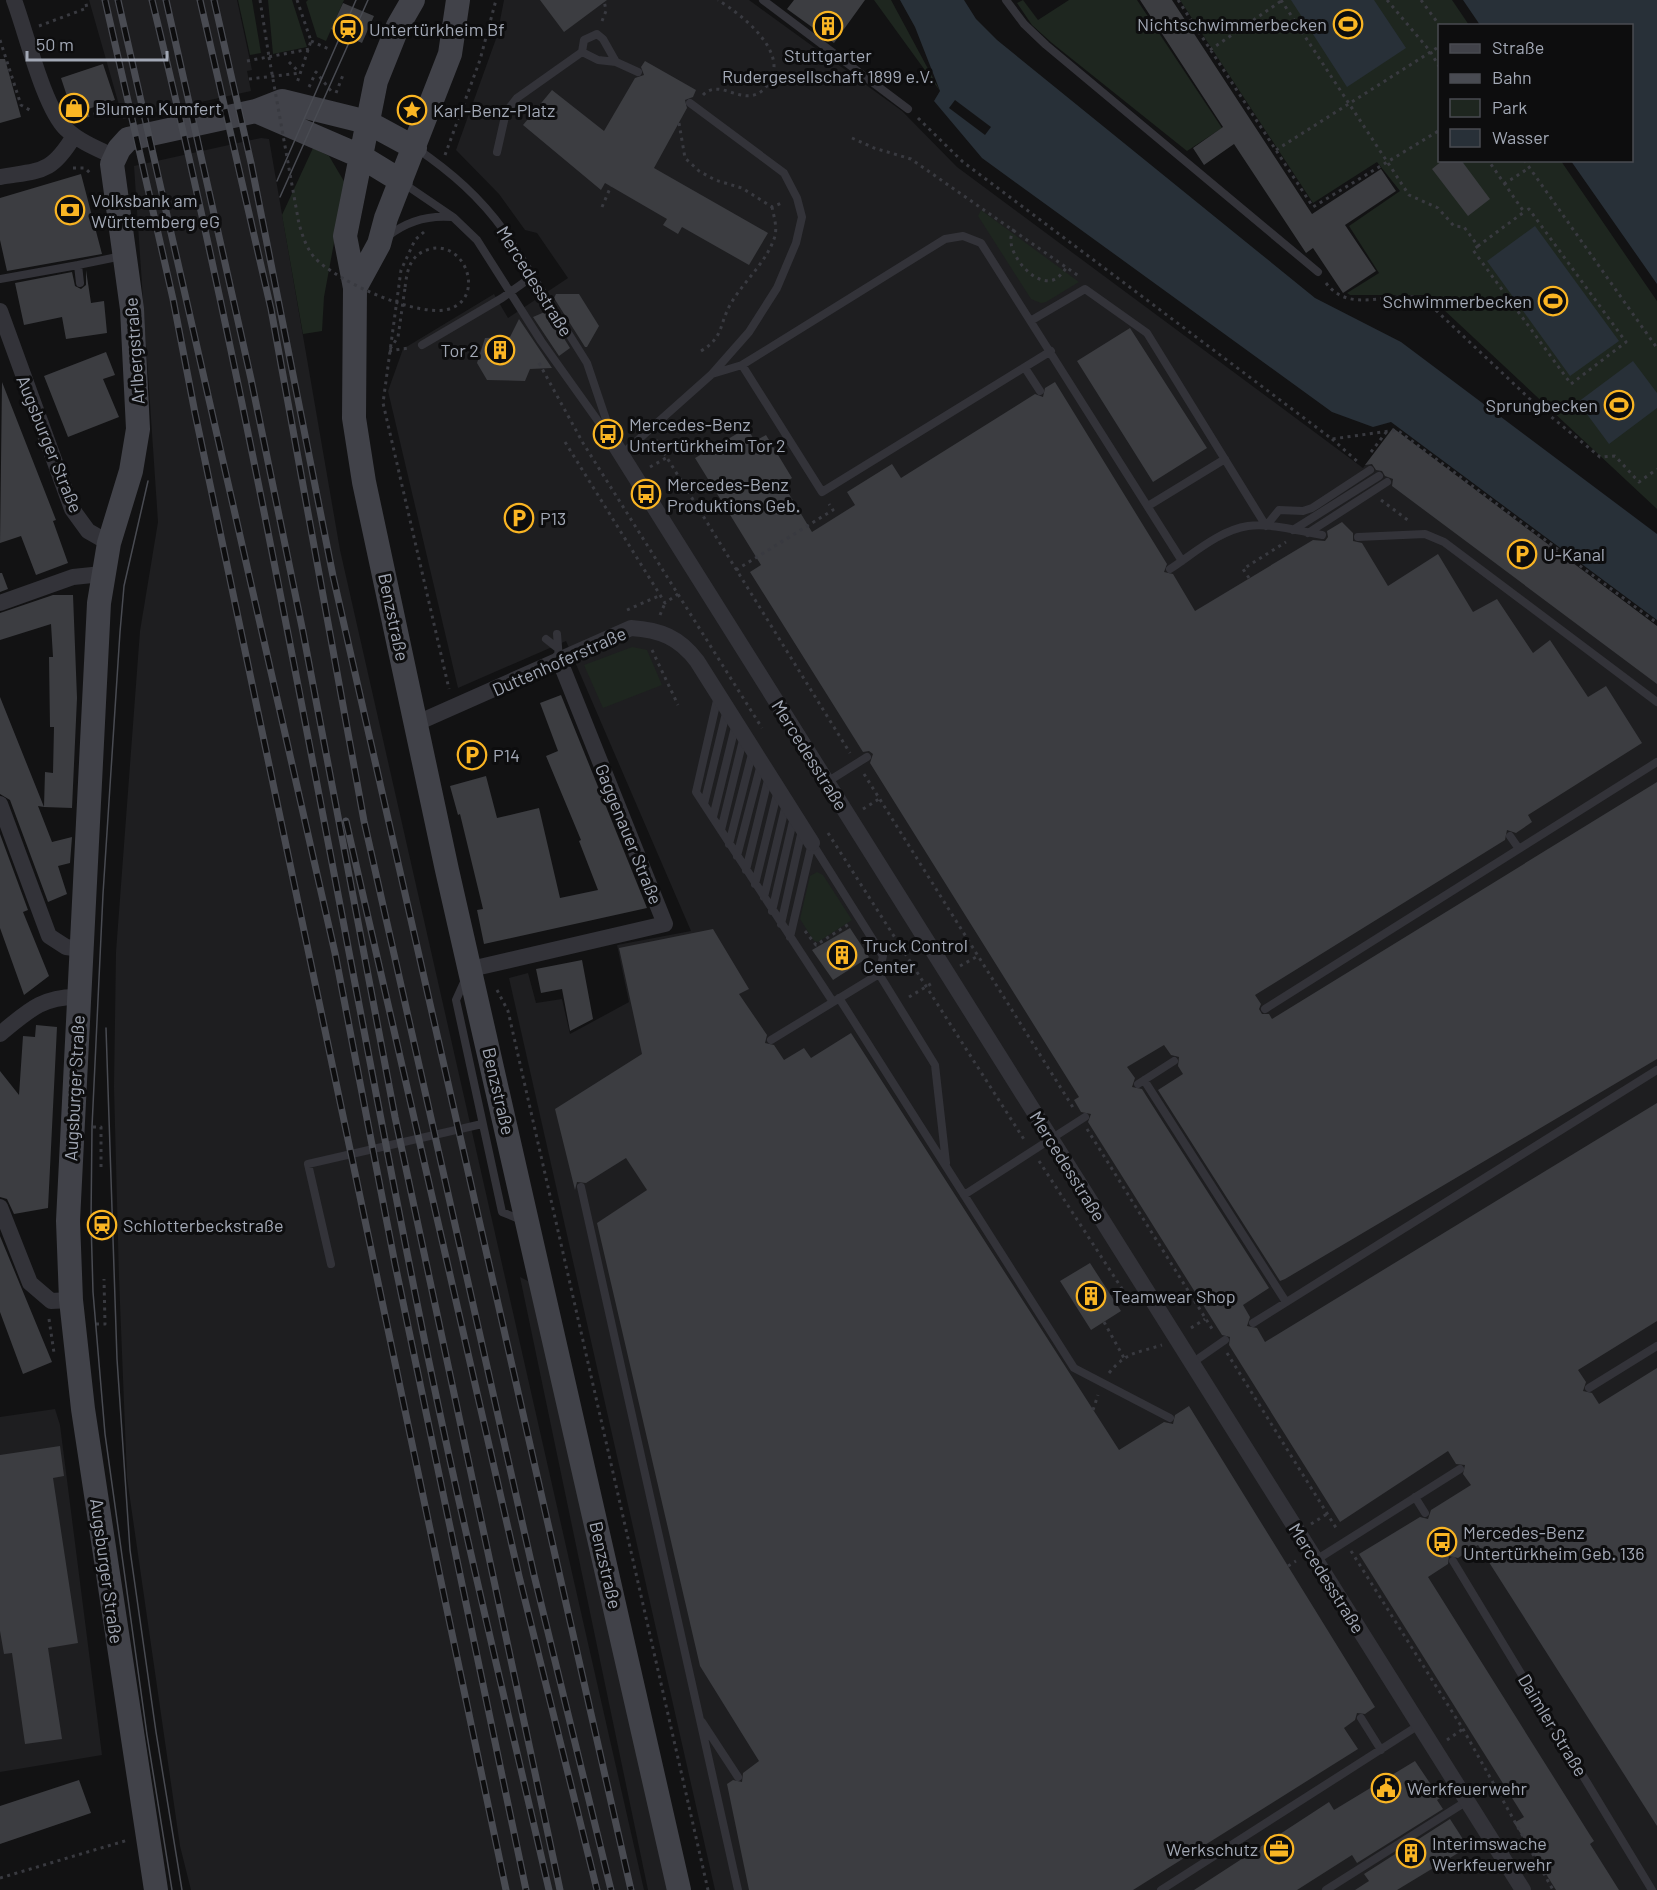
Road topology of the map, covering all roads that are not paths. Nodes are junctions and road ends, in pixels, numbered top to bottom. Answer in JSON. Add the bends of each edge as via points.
{"nodes":[{"id":1,"x":14,"y":0,"type":"edge"},
{"id":2,"x":413,"y":0,"type":"edge"},
{"id":3,"x":458,"y":0,"type":"edge"},
{"id":4,"x":763,"y":0,"type":"edge"},
{"id":5,"x":1006,"y":0,"type":"edge"},
{"id":6,"x":582,"y":52,"type":"junction"},
{"id":7,"x":616,"y":62,"type":"junction"},
{"id":8,"x":638,"y":72,"type":"dead end"},
{"id":9,"x":693,"y":105,"type":"road end"},
{"id":10,"x":908,"y":109,"type":"road end"},
{"id":11,"x":256,"y":111,"type":"junction"},
{"id":12,"x":367,"y":122,"type":"junction"},
{"id":13,"x":74,"y":136,"type":"junction"},
{"id":14,"x":415,"y":148,"type":"junction"},
{"id":15,"x":497,"y":152,"type":"dead end"},
{"id":16,"x":360,"y":156,"type":"junction"},
{"id":17,"x":115,"y":157,"type":"junction"},
{"id":18,"x":0,"y":177,"type":"edge"},
{"id":19,"x":400,"y":181,"type":"junction"},
{"id":20,"x":453,"y":217,"type":"junction"},
{"id":21,"x":379,"y":244,"type":"junction"},
{"id":22,"x":126,"y":255,"type":"junction"},
{"id":23,"x":78,"y":265,"type":"junction"},
{"id":24,"x":1318,"y":272,"type":"road end"},
{"id":25,"x":533,"y":276,"type":"junction"},
{"id":26,"x":0,"y":279,"type":"edge"},
{"id":27,"x":80,"y":283,"type":"dead end"},
{"id":28,"x":355,"y":288,"type":"junction"},
{"id":29,"x":512,"y":291,"type":"junction"},
{"id":30,"x":1,"y":316,"type":"edge"},
{"id":31,"x":1032,"y":320,"type":"junction"},
{"id":32,"x":422,"y":345,"type":"road end"},
{"id":33,"x":1051,"y":351,"type":"junction"},
{"id":34,"x":742,"y":365,"type":"junction"},
{"id":35,"x":1025,"y":368,"type":"junction"},
{"id":36,"x":712,"y":374,"type":"junction"},
{"id":37,"x":1040,"y":391,"type":"dead end"},
{"id":38,"x":617,"y":449,"type":"junction"},
{"id":39,"x":1225,"y":459,"type":"junction"},
{"id":40,"x":1367,"y":468,"type":"road end"},
{"id":41,"x":1379,"y":476,"type":"dead end"},
{"id":42,"x":1388,"y":482,"type":"dead end"},
{"id":43,"x":1149,"y":506,"type":"junction"},
{"id":44,"x":1266,"y":526,"type":"junction"},
{"id":45,"x":1291,"y":530,"type":"junction"},
{"id":46,"x":1308,"y":532,"type":"junction"},
{"id":47,"x":1322,"y":535,"type":"dead end"},
{"id":48,"x":1358,"y":537,"type":"dead end"},
{"id":49,"x":109,"y":543,"type":"junction"},
{"id":50,"x":1182,"y":561,"type":"junction"},
{"id":51,"x":1170,"y":569,"type":"dead end"},
{"id":52,"x":102,"y":574,"type":"junction"},
{"id":53,"x":0,"y":603,"type":"edge"},
{"id":54,"x":556,"y":634,"type":"dead end"},
{"id":55,"x":546,"y":639,"type":"dead end"},
{"id":56,"x":558,"y":653,"type":"junction"},
{"id":57,"x":1657,"y":702,"type":"edge"},
{"id":58,"x":417,"y":723,"type":"junction"},
{"id":59,"x":867,"y":757,"type":"dead end"},
{"id":60,"x":1657,"y":762,"type":"edge"},
{"id":61,"x":765,"y":769,"type":"junction"},
{"id":62,"x":827,"y":782,"type":"junction"},
{"id":63,"x":0,"y":804,"type":"edge"},
{"id":64,"x":705,"y":804,"type":"junction"},
{"id":65,"x":713,"y":817,"type":"junction"},
{"id":66,"x":721,"y":830,"type":"junction"},
{"id":67,"x":1510,"y":836,"type":"dead end"},
{"id":68,"x":729,"y":844,"type":"junction"},
{"id":69,"x":1519,"y":849,"type":"junction"},
{"id":70,"x":737,"y":856,"type":"junction"},
{"id":71,"x":746,"y":870,"type":"junction"},
{"id":72,"x":755,"y":884,"type":"junction"},
{"id":73,"x":764,"y":897,"type":"junction"},
{"id":74,"x":772,"y":911,"type":"junction"},
{"id":75,"x":780,"y":924,"type":"junction"},
{"id":76,"x":790,"y":937,"type":"junction"},
{"id":77,"x":81,"y":949,"type":"junction"},
{"id":78,"x":471,"y":969,"type":"junction"},
{"id":79,"x":879,"y":974,"type":"junction"},
{"id":80,"x":78,"y":997,"type":"junction"},
{"id":81,"x":836,"y":1000,"type":"junction"},
{"id":82,"x":1264,"y":1009,"type":"dead end"},
{"id":83,"x":0,"y":1034,"type":"edge"},
{"id":84,"x":771,"y":1040,"type":"dead end"},
{"id":85,"x":1174,"y":1061,"type":"dead end"},
{"id":86,"x":1657,"y":1070,"type":"edge"},
{"id":87,"x":1083,"y":1119,"type":"road end"},
{"id":88,"x":482,"y":1124,"type":"junction"},
{"id":89,"x":1051,"y":1139,"type":"junction"},
{"id":90,"x":947,"y":1167,"type":"junction"},
{"id":91,"x":581,"y":1187,"type":"dead end"},
{"id":92,"x":964,"y":1195,"type":"junction"},
{"id":93,"x":0,"y":1208,"type":"edge"},
{"id":94,"x":529,"y":1223,"type":"junction"},
{"id":95,"x":331,"y":1264,"type":"dead end"},
{"id":96,"x":71,"y":1300,"type":"junction"},
{"id":97,"x":1286,"y":1302,"type":"junction"},
{"id":98,"x":1253,"y":1323,"type":"dead end"},
{"id":99,"x":1223,"y":1342,"type":"road end"},
{"id":100,"x":1657,"y":1346,"type":"edge"},
{"id":101,"x":1191,"y":1362,"type":"junction"},
{"id":102,"x":1589,"y":1388,"type":"dead end"},
{"id":103,"x":1170,"y":1418,"type":"dead end"},
{"id":104,"x":1460,"y":1469,"type":"dead end"},
{"id":105,"x":1415,"y":1497,"type":"junction"},
{"id":106,"x":1425,"y":1514,"type":"dead end"},
{"id":107,"x":1316,"y":1560,"type":"junction"},
{"id":108,"x":1453,"y":1561,"type":"dead end"},
{"id":109,"x":698,"y":1716,"type":"junction"},
{"id":110,"x":1361,"y":1718,"type":"dead end"},
{"id":111,"x":1419,"y":1725,"type":"junction"},
{"id":112,"x":1381,"y":1750,"type":"junction"},
{"id":113,"x":738,"y":1777,"type":"dead end"},
{"id":114,"x":1467,"y":1801,"type":"junction"},
{"id":115,"x":156,"y":1890,"type":"edge"},
{"id":116,"x":679,"y":1890,"type":"edge"},
{"id":117,"x":738,"y":1890,"type":"edge"},
{"id":118,"x":1161,"y":1890,"type":"edge"},
{"id":119,"x":1326,"y":1890,"type":"edge"},
{"id":120,"x":1523,"y":1890,"type":"edge"},
{"id":121,"x":1653,"y":1890,"type":"edge"}],
"edges":[{"from":1,"to":13,"type":"street","via":[[54,110],[64,128]]},
{"from":2,"to":12,"type":"main road","via":[[376,81]]},
{"from":3,"to":14,"type":"main road","via":[[450,54]]},
{"from":4,"to":10,"type":"lane"},
{"from":5,"to":24,"type":"lane","via":[[1046,45]]},
{"from":6,"to":7,"type":"lane","via":[[598,60]]},
{"from":6,"to":7,"type":"lane","via":[[584,40],[597,34]]},
{"from":6,"to":15,"type":"lane","via":[[517,98],[506,112]]},
{"from":7,"to":8,"type":"lane"},
{"from":9,"to":36,"type":"lane","via":[[784,173],[802,217],[777,288],[749,332]]},
{"from":11,"to":12,"type":"main road","via":[[282,101]]},
{"from":11,"to":16,"type":"main road"},
{"from":11,"to":17,"type":"main road","via":[[128,139]]},
{"from":12,"to":14,"type":"main road"},
{"from":12,"to":16,"type":"main road","name":"Benzstraße"},
{"from":13,"to":17,"type":"street"},
{"from":13,"to":18,"type":"street","via":[[46,170]]},
{"from":14,"to":19,"type":"main road","name":"Benzstraße"},
{"from":14,"to":25,"type":"lane","name":"Mercedesstraße","via":[[450,171],[478,198]]},
{"from":16,"to":19,"type":"main road"},
{"from":16,"to":28,"type":"main road","name":"Benzstraße","via":[[345,236]]},
{"from":17,"to":22,"type":"main road","name":"Arlbergstraße","via":[[112,174]]},
{"from":19,"to":20,"type":"lane","name":"Mercedesstraße"},
{"from":19,"to":21,"type":"main road","name":"Benzstraße"},
{"from":20,"to":21,"type":"lane","via":[[421,219],[399,227]]},
{"from":20,"to":29,"type":"lane","name":"Mercedesstraße","via":[[477,240]]},
{"from":21,"to":28,"type":"main road","name":"Benzstraße"},
{"from":22,"to":23,"type":"lane"},
{"from":22,"to":49,"type":"main road","name":"Arlbergstraße","via":[[138,429],[131,471]]},
{"from":23,"to":26,"type":"lane"},
{"from":23,"to":27,"type":"lane"},
{"from":25,"to":29,"type":"lane"},
{"from":25,"to":38,"type":"lane","name":"Mercedesstraße","via":[[587,363]]},
{"from":28,"to":58,"type":"main road","name":"Benzstraße","via":[[354,418],[364,482]]},
{"from":29,"to":32,"type":"lane"},
{"from":29,"to":38,"type":"lane","name":"Mercedesstraße"},
{"from":30,"to":49,"type":"street","name":"Augsburger Straße","via":[[72,509],[88,531]]},
{"from":31,"to":33,"type":"lane"},
{"from":31,"to":34,"type":"lane","via":[[981,243],[963,236],[945,239]]},
{"from":31,"to":39,"type":"lane","via":[[1085,289],[1147,333]]},
{"from":33,"to":35,"type":"lane"},
{"from":33,"to":43,"type":"lane"},
{"from":34,"to":35,"type":"lane","via":[[822,492]]},
{"from":34,"to":36,"type":"lane"},
{"from":35,"to":37,"type":"lane"},
{"from":36,"to":38,"type":"lane"},
{"from":38,"to":62,"type":"street","name":"Mercedesstraße"},
{"from":39,"to":43,"type":"lane"},
{"from":39,"to":44,"type":"lane"},
{"from":40,"to":44,"type":"lane","via":[[1307,510],[1279,510]]},
{"from":41,"to":45,"type":"lane"},
{"from":42,"to":46,"type":"lane"},
{"from":43,"to":50,"type":"lane"},
{"from":44,"to":45,"type":"lane"},
{"from":44,"to":50,"type":"lane","via":[[1237,528]]},
{"from":45,"to":46,"type":"lane"},
{"from":46,"to":47,"type":"lane"},
{"from":48,"to":57,"type":"lane","via":[[1425,534],[1444,542]]},
{"from":49,"to":52,"type":"main road","name":"Augsburger Straße"},
{"from":50,"to":51,"type":"lane"},
{"from":52,"to":53,"type":"street","via":[[74,577]]},
{"from":52,"to":77,"type":"main road","name":"Augsburger Straße"},
{"from":54,"to":56,"type":"lane"},
{"from":55,"to":56,"type":"lane"},
{"from":56,"to":58,"type":"street","name":"Duttenhoferstraße","via":[[455,708]]},
{"from":56,"to":61,"type":"street","name":"Duttenhoferstraße","via":[[631,628],[672,637],[686,646]]},
{"from":56,"to":78,"type":"street","name":"Gaggenauer Straße","via":[[666,924]]},
{"from":58,"to":78,"type":"main road","name":"Benzstraße"},
{"from":59,"to":62,"type":"lane"},
{"from":60,"to":69,"type":"lane"},
{"from":61,"to":64,"type":"lane"},
{"from":61,"to":64,"type":"lane","via":[[696,792]]},
{"from":61,"to":65,"type":"lane"},
{"from":61,"to":66,"type":"lane"},
{"from":61,"to":68,"type":"lane"},
{"from":61,"to":70,"type":"lane"},
{"from":61,"to":71,"type":"lane"},
{"from":61,"to":72,"type":"lane"},
{"from":61,"to":73,"type":"lane"},
{"from":61,"to":74,"type":"lane"},
{"from":61,"to":75,"type":"lane"},
{"from":61,"to":76,"type":"lane","via":[[795,915]]},
{"from":61,"to":79,"type":"lane","via":[[883,956]]},
{"from":62,"to":89,"type":"street","name":"Mercedesstraße"},
{"from":63,"to":77,"type":"street","via":[[49,936],[66,947]]},
{"from":64,"to":65,"type":"lane"},
{"from":65,"to":66,"type":"lane"},
{"from":66,"to":68,"type":"lane"},
{"from":67,"to":69,"type":"lane"},
{"from":68,"to":70,"type":"lane"},
{"from":69,"to":82,"type":"lane"},
{"from":70,"to":71,"type":"lane"},
{"from":71,"to":72,"type":"lane"},
{"from":72,"to":73,"type":"lane"},
{"from":73,"to":74,"type":"lane"},
{"from":74,"to":75,"type":"lane"},
{"from":75,"to":76,"type":"lane"},
{"from":76,"to":81,"type":"lane"},
{"from":77,"to":80,"type":"main road","name":"Augsburger Straße"},
{"from":78,"to":88,"type":"lane","via":[[456,1000]]},
{"from":78,"to":94,"type":"main road","name":"Benzstraße"},
{"from":79,"to":81,"type":"lane"},
{"from":79,"to":90,"type":"lane","via":[[934,1065]]},
{"from":80,"to":83,"type":"street","via":[[59,996],[40,1003]]},
{"from":80,"to":96,"type":"main road","name":"Augsburger Straße","via":[[68,1221]]},
{"from":81,"to":84,"type":"lane"},
{"from":81,"to":90,"type":"lane"},
{"from":85,"to":97,"type":"lane","via":[[1141,1082]]},
{"from":86,"to":97,"type":"lane"},
{"from":87,"to":89,"type":"lane"},
{"from":88,"to":94,"type":"lane","via":[[502,1212]]},
{"from":88,"to":95,"type":"lane","via":[[308,1164]]},
{"from":89,"to":92,"type":"lane"},
{"from":89,"to":101,"type":"street","name":"Mercedesstraße"},
{"from":90,"to":92,"type":"lane"},
{"from":91,"to":109,"type":"lane"},
{"from":92,"to":103,"type":"lane","via":[[1074,1368]]},
{"from":93,"to":96,"type":"street","via":[[30,1283],[51,1301]]},
{"from":94,"to":116,"type":"main road","name":"Benzstraße"},
{"from":96,"to":115,"type":"main road","name":"Augsburger Straße","via":[[93,1478]]},
{"from":97,"to":98,"type":"lane"},
{"from":99,"to":101,"type":"lane"},
{"from":100,"to":102,"type":"lane"},
{"from":101,"to":107,"type":"street","name":"Mercedesstraße"},
{"from":104,"to":105,"type":"lane"},
{"from":105,"to":106,"type":"lane"},
{"from":105,"to":107,"type":"lane"},
{"from":107,"to":111,"type":"street","name":"Mercedesstraße"},
{"from":108,"to":121,"type":"lane","name":"Daimler Straße"},
{"from":109,"to":113,"type":"lane"},
{"from":109,"to":117,"type":"lane"},
{"from":110,"to":112,"type":"lane"},
{"from":111,"to":112,"type":"lane"},
{"from":111,"to":114,"type":"street","name":"Mercedesstraße"},
{"from":112,"to":118,"type":"lane"},
{"from":114,"to":119,"type":"lane"},
{"from":114,"to":120,"type":"street","name":"Mercedesstraße"}]}
